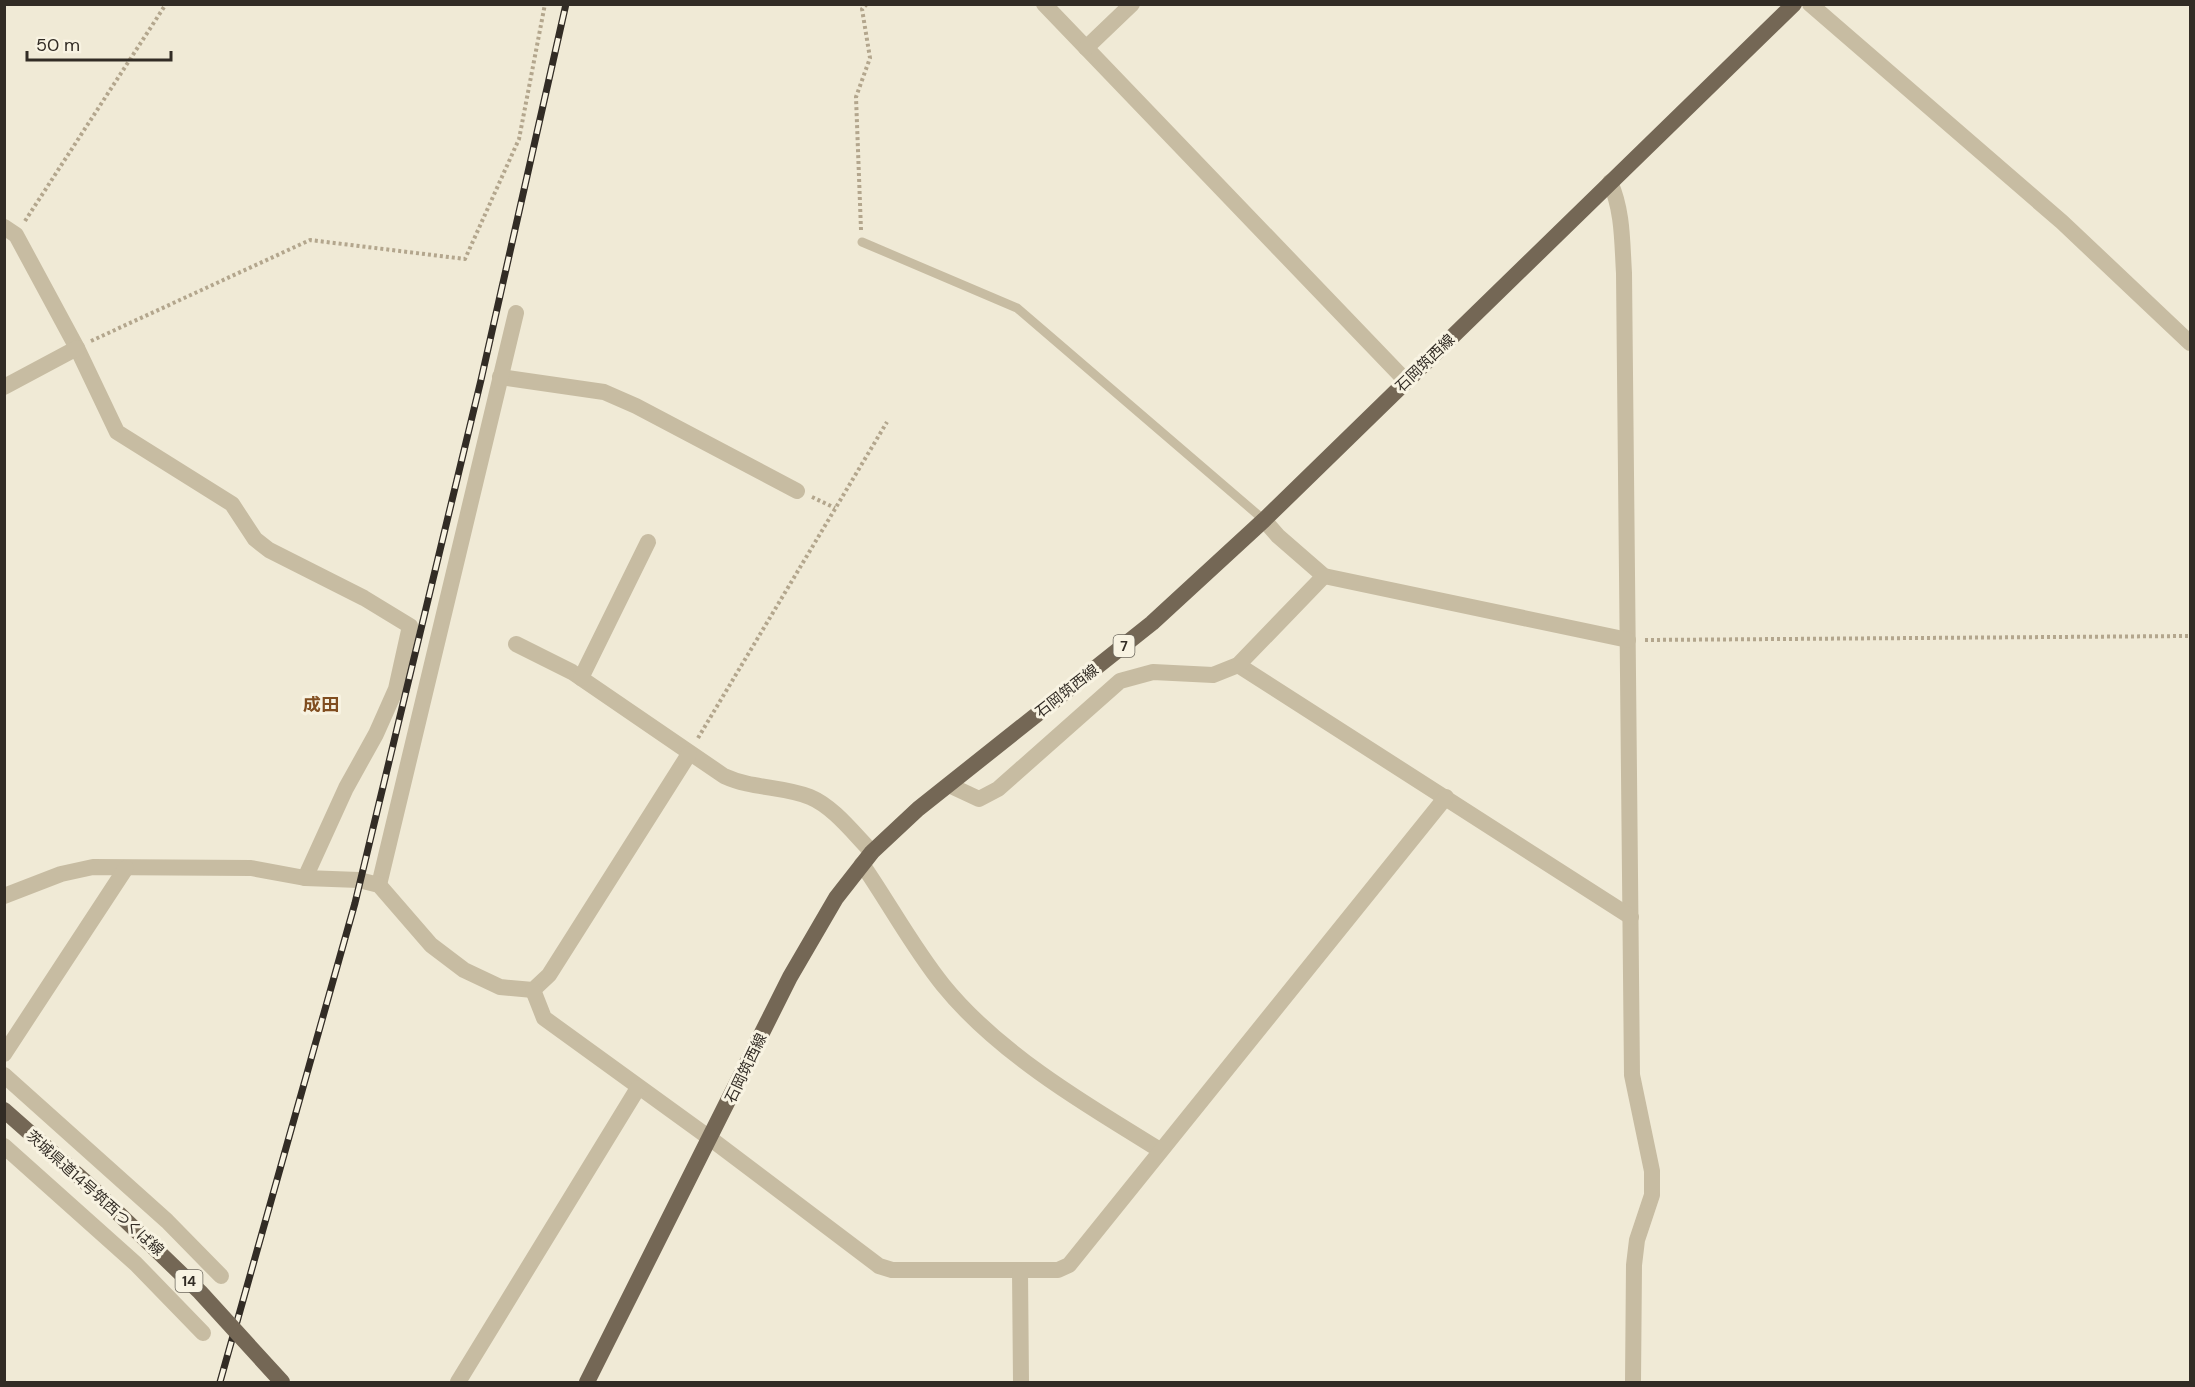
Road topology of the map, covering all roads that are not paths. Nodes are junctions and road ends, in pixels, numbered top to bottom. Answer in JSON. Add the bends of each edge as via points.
{"nodes":[{"id":1,"x":1044,"y":4,"type":"edge"},
{"id":2,"x":1132,"y":4,"type":"edge"},
{"id":3,"x":1794,"y":4,"type":"edge"},
{"id":4,"x":1810,"y":4,"type":"edge"},
{"id":5,"x":1086,"y":48,"type":"junction"},
{"id":6,"x":1610,"y":182,"type":"junction"},
{"id":7,"x":10,"y":231,"type":"edge"},
{"id":8,"x":862,"y":242,"type":"road end"},
{"id":9,"x":516,"y":313,"type":"dead end"},
{"id":10,"x":2190,"y":343,"type":"edge"},
{"id":11,"x":77,"y":348,"type":"junction"},
{"id":12,"x":500,"y":377,"type":"junction"},
{"id":13,"x":1406,"y":381,"type":"junction"},
{"id":14,"x":4,"y":387,"type":"edge"},
{"id":15,"x":797,"y":491,"type":"road end"},
{"id":16,"x":1264,"y":520,"type":"junction"},
{"id":17,"x":648,"y":542,"type":"dead end"},
{"id":18,"x":1324,"y":576,"type":"junction"},
{"id":19,"x":1628,"y":640,"type":"junction"},
{"id":20,"x":516,"y":644,"type":"dead end"},
{"id":21,"x":1238,"y":665,"type":"junction"},
{"id":22,"x":581,"y":678,"type":"junction"},
{"id":23,"x":689,"y":754,"type":"junction"},
{"id":24,"x":949,"y":785,"type":"junction"},
{"id":25,"x":1446,"y":797,"type":"junction"},
{"id":26,"x":867,"y":858,"type":"junction"},
{"id":27,"x":126,"y":868,"type":"junction"},
{"id":28,"x":305,"y":878,"type":"junction"},
{"id":29,"x":379,"y":885,"type":"junction"},
{"id":30,"x":4,"y":896,"type":"edge"},
{"id":31,"x":1632,"y":917,"type":"junction"},
{"id":32,"x":533,"y":990,"type":"junction"},
{"id":33,"x":4,"y":1054,"type":"edge"},
{"id":34,"x":4,"y":1075,"type":"edge"},
{"id":35,"x":638,"y":1088,"type":"junction"},
{"id":36,"x":4,"y":1110,"type":"edge"},
{"id":37,"x":711,"y":1139,"type":"junction"},
{"id":38,"x":4,"y":1146,"type":"edge"},
{"id":39,"x":1160,"y":1149,"type":"junction"},
{"id":40,"x":1020,"y":1270,"type":"junction"},
{"id":41,"x":221,"y":1276,"type":"dead end"},
{"id":42,"x":203,"y":1333,"type":"dead end"},
{"id":43,"x":282,"y":1383,"type":"edge"},
{"id":44,"x":458,"y":1383,"type":"edge"},
{"id":45,"x":587,"y":1383,"type":"edge"},
{"id":46,"x":1021,"y":1383,"type":"edge"},
{"id":47,"x":1634,"y":1383,"type":"edge"}],
"edges":[{"from":1,"to":5,"type":"street"},
{"from":2,"to":5,"type":"street"},
{"from":3,"to":6,"type":"main road","name":"石岡筑西線","number":"7"},
{"from":4,"to":10,"type":"street","via":[[2062,222]]},
{"from":5,"to":13,"type":"street"},
{"from":6,"to":13,"type":"main road","name":"石岡筑西線","number":"7"},
{"from":6,"to":19,"type":"street","via":[[1621,218],[1624,273]]},
{"from":7,"to":11,"type":"street"},
{"from":8,"to":16,"type":"lane","via":[[1017,308]]},
{"from":9,"to":12,"type":"street"},
{"from":11,"to":14,"type":"street"},
{"from":11,"to":28,"type":"street","via":[[117,432],[232,504],[255,539],[269,550],[410,626],[396,689]]},
{"from":12,"to":15,"type":"street","via":[[604,392]]},
{"from":12,"to":29,"type":"street"},
{"from":13,"to":16,"type":"main road","name":"石岡筑西線","number":"7"},
{"from":16,"to":18,"type":"street"},
{"from":16,"to":24,"type":"main road","name":"石岡筑西線","number":"7","via":[[1152,623]]},
{"from":17,"to":22,"type":"street"},
{"from":18,"to":19,"type":"street"},
{"from":18,"to":21,"type":"street"},
{"from":19,"to":31,"type":"street"},
{"from":20,"to":22,"type":"street"},
{"from":21,"to":24,"type":"street","via":[[1213,675],[1153,672],[1120,681],[998,789],[979,799]]},
{"from":21,"to":25,"type":"street"},
{"from":22,"to":23,"type":"street"},
{"from":23,"to":26,"type":"street","via":[[742,784],[792,792],[824,804]]},
{"from":23,"to":32,"type":"street","via":[[549,975]]},
{"from":24,"to":26,"type":"main road","name":"石岡筑西線","number":"7"},
{"from":25,"to":31,"type":"street"},
{"from":25,"to":39,"type":"street"},
{"from":26,"to":37,"type":"main road","name":"石岡筑西線","number":"7","via":[[836,898],[807,947]]},
{"from":26,"to":39,"type":"street","via":[[943,985],[976,1019],[1061,1089]]},
{"from":27,"to":28,"type":"street","via":[[251,868]]},
{"from":27,"to":30,"type":"street","via":[[93,867],[61,874]]},
{"from":27,"to":33,"type":"street"},
{"from":28,"to":29,"type":"street","via":[[359,880]]},
{"from":29,"to":32,"type":"street","via":[[431,945],[464,970],[500,987]]},
{"from":31,"to":47,"type":"street","via":[[1632,1075],[1652,1171],[1652,1195],[1637,1240],[1634,1265]]},
{"from":32,"to":35,"type":"street","via":[[544,1018]]},
{"from":34,"to":41,"type":"street","via":[[167,1221]]},
{"from":35,"to":37,"type":"street"},
{"from":35,"to":44,"type":"street"},
{"from":36,"to":43,"type":"main road","name":"茨城県道14号筑西つくば線","number":"14","bridge":true,"via":[[200,1292]]},
{"from":37,"to":40,"type":"street","via":[[879,1266],[892,1270]]},
{"from":37,"to":45,"type":"main road","name":"石岡筑西線","number":"7"},
{"from":38,"to":42,"type":"street","via":[[136,1264]]},
{"from":39,"to":40,"type":"street","via":[[1069,1264],[1058,1270]]},
{"from":40,"to":46,"type":"street"}]}
